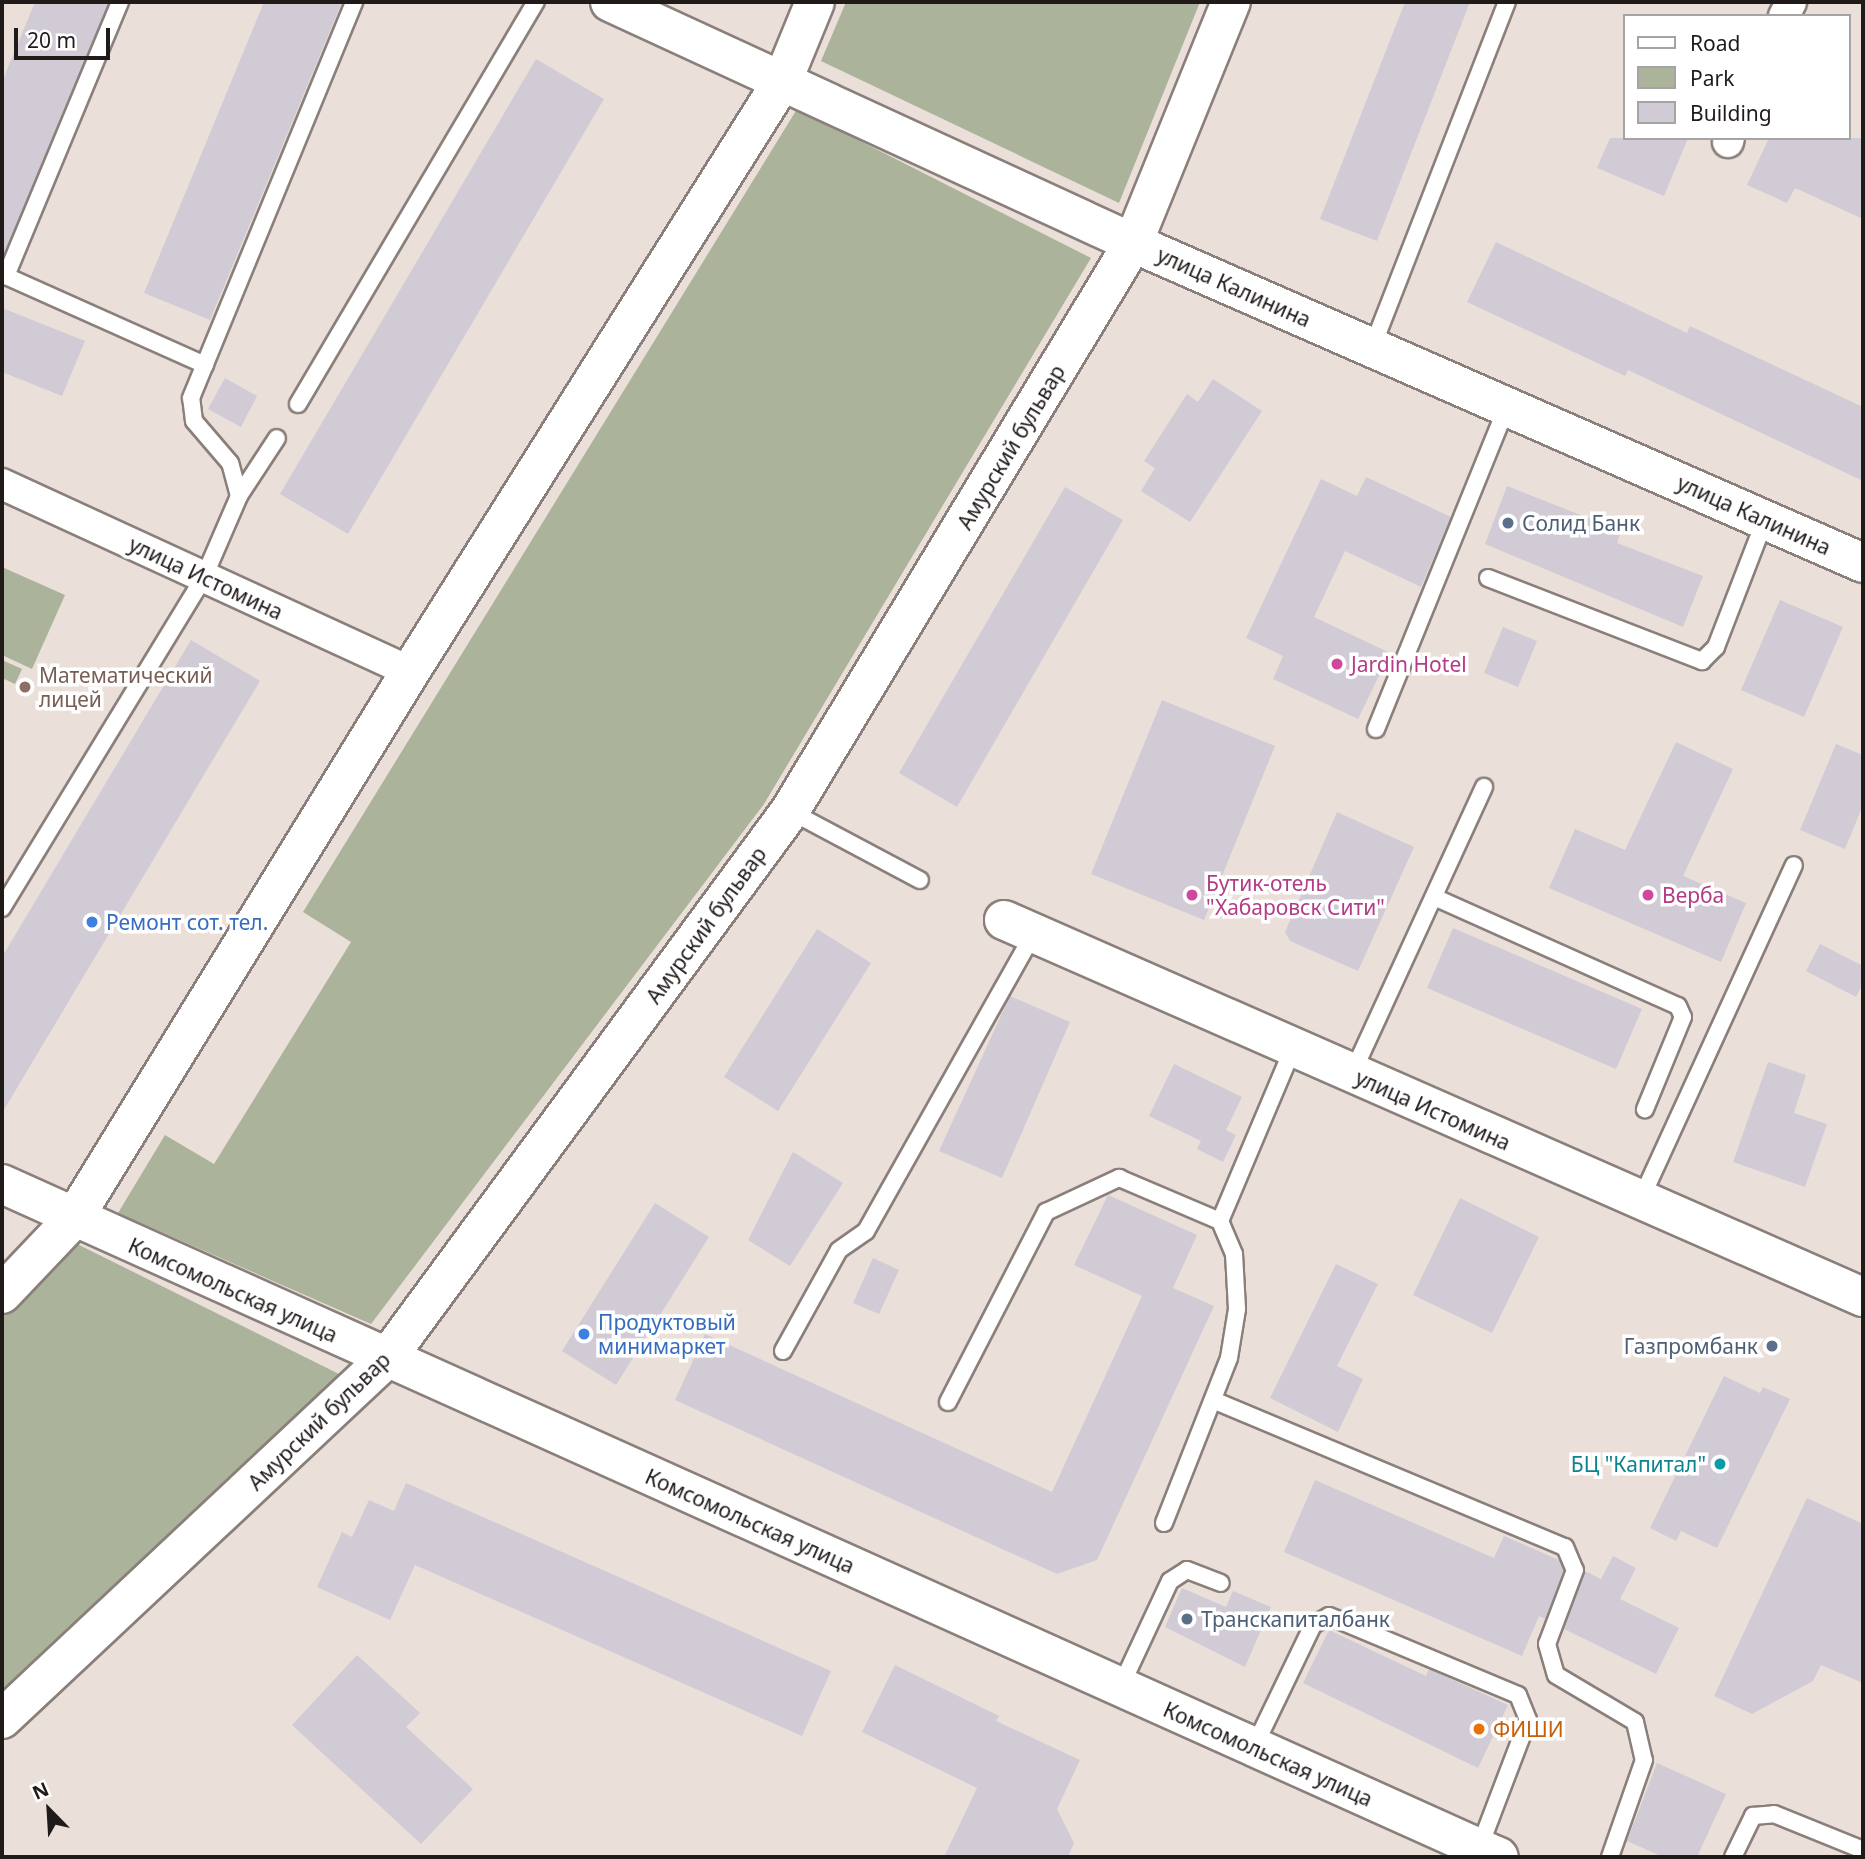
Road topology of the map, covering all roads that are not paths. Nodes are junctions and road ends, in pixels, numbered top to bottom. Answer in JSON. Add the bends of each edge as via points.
{"nodes":[{"id":1,"x":120,"y":2,"type":"edge"},
{"id":2,"x":354,"y":2,"type":"edge"},
{"id":3,"x":536,"y":2,"type":"edge"},
{"id":4,"x":611,"y":2,"type":"edge"},
{"id":5,"x":815,"y":2,"type":"edge"},
{"id":6,"x":1231,"y":2,"type":"edge"},
{"id":7,"x":1507,"y":2,"type":"edge"},
{"id":8,"x":783,"y":80,"type":"junction"},
{"id":9,"x":1133,"y":243,"type":"junction"},
{"id":10,"x":4,"y":275,"type":"edge"},
{"id":11,"x":1372,"y":348,"type":"junction"},
{"id":12,"x":205,"y":365,"type":"junction"},
{"id":13,"x":298,"y":404,"type":"dead end"},
{"id":14,"x":1507,"y":407,"type":"junction"},
{"id":15,"x":277,"y":438,"type":"dead end"},
{"id":16,"x":2,"y":484,"type":"edge"},
{"id":17,"x":239,"y":496,"type":"junction"},
{"id":18,"x":1765,"y":520,"type":"junction"},
{"id":19,"x":1863,"y":563,"type":"edge"},
{"id":20,"x":204,"y":577,"type":"junction"},
{"id":21,"x":1488,"y":578,"type":"dead end"},
{"id":22,"x":410,"y":672,"type":"junction"},
{"id":23,"x":1376,"y":729,"type":"dead end"},
{"id":24,"x":1484,"y":787,"type":"dead end"},
{"id":25,"x":790,"y":811,"type":"junction"},
{"id":26,"x":1794,"y":865,"type":"dead end"},
{"id":27,"x":920,"y":880,"type":"dead end"},
{"id":28,"x":1434,"y":897,"type":"junction"},
{"id":29,"x":2,"y":908,"type":"edge"},
{"id":30,"x":1019,"y":926,"type":"joint"},
{"id":31,"x":1293,"y":1048,"type":"junction"},
{"id":32,"x":1352,"y":1074,"type":"junction"},
{"id":33,"x":1644,"y":1109,"type":"dead end"},
{"id":34,"x":2,"y":1184,"type":"edge"},
{"id":35,"x":1640,"y":1202,"type":"junction"},
{"id":36,"x":74,"y":1218,"type":"junction"},
{"id":37,"x":1220,"y":1221,"type":"junction"},
{"id":38,"x":2,"y":1294,"type":"edge"},
{"id":39,"x":1863,"y":1297,"type":"edge"},
{"id":40,"x":783,"y":1351,"type":"dead end"},
{"id":41,"x":387,"y":1358,"type":"junction"},
{"id":42,"x":1213,"y":1400,"type":"junction"},
{"id":43,"x":948,"y":1402,"type":"dead end"},
{"id":44,"x":1164,"y":1524,"type":"dead end"},
{"id":45,"x":1221,"y":1583,"type":"dead end"},
{"id":46,"x":1120,"y":1688,"type":"junction"},
{"id":47,"x":2,"y":1719,"type":"edge"},
{"id":48,"x":1254,"y":1747,"type":"junction"},
{"id":49,"x":1863,"y":1850,"type":"edge"},
{"id":50,"x":1489,"y":1853,"type":"edge"},
{"id":51,"x":1610,"y":1857,"type":"edge"},
{"id":52,"x":1733,"y":1857,"type":"edge"}],
"edges":[{"from":1,"to":10,"type":"lane"},
{"from":2,"to":12,"type":"lane"},
{"from":3,"to":13,"type":"lane"},
{"from":4,"to":8,"type":"street","name":"улица Калинина"},
{"from":5,"to":8,"type":"street"},
{"from":6,"to":9,"type":"street","name":"Амурский бульвар"},
{"from":7,"to":11,"type":"lane"},
{"from":8,"to":9,"type":"street","name":"улица Калинина"},
{"from":8,"to":22,"type":"street"},
{"from":9,"to":11,"type":"street","name":"улица Калинина"},
{"from":9,"to":25,"type":"street","name":"Амурский бульвар"},
{"from":10,"to":12,"type":"lane"},
{"from":11,"to":14,"type":"street","name":"улица Калинина"},
{"from":12,"to":17,"type":"lane","via":[[191,398],[194,421],[230,463]]},
{"from":14,"to":18,"type":"street","name":"улица Калинина"},
{"from":14,"to":23,"type":"lane"},
{"from":15,"to":17,"type":"lane"},
{"from":16,"to":20,"type":"street","name":"улица Истомина"},
{"from":17,"to":20,"type":"lane"},
{"from":18,"to":19,"type":"street","name":"улица Калинина"},
{"from":18,"to":21,"type":"lane","via":[[1716,647],[1702,660]]},
{"from":20,"to":22,"type":"street","name":"улица Истомина"},
{"from":20,"to":29,"type":"lane"},
{"from":22,"to":36,"type":"street"},
{"from":24,"to":28,"type":"lane"},
{"from":25,"to":27,"type":"lane"},
{"from":25,"to":41,"type":"street","name":"Амурский бульвар"},
{"from":26,"to":35,"type":"lane"},
{"from":28,"to":32,"type":"lane"},
{"from":28,"to":33,"type":"lane","via":[[1678,1006],[1683,1017]]},
{"from":30,"to":31,"type":"street","name":"улица Истомина"},
{"from":30,"to":40,"type":"lane","via":[[866,1231],[839,1250]]},
{"from":31,"to":32,"type":"street","name":"улица Истомина"},
{"from":31,"to":37,"type":"lane"},
{"from":32,"to":35,"type":"street","name":"улица Истомина"},
{"from":34,"to":36,"type":"street","name":"Комсомольская улица"},
{"from":35,"to":39,"type":"street","name":"улица Истомина"},
{"from":36,"to":38,"type":"street"},
{"from":36,"to":41,"type":"street","name":"Комсомольская улица"},
{"from":37,"to":42,"type":"lane","via":[[1234,1254],[1237,1309],[1229,1358]]},
{"from":37,"to":43,"type":"lane","via":[[1119,1178],[1046,1212]]},
{"from":41,"to":46,"type":"street","name":"Комсомольская улица"},
{"from":41,"to":47,"type":"street","name":"Амурский бульвар"},
{"from":42,"to":44,"type":"lane"},
{"from":42,"to":51,"type":"lane","via":[[1565,1547],[1575,1570],[1547,1644],[1556,1675],[1635,1722],[1644,1760]]},
{"from":45,"to":46,"type":"lane","via":[[1187,1570],[1170,1581]]},
{"from":46,"to":48,"type":"street","name":"Комсомольская улица"},
{"from":48,"to":50,"type":"street","name":"Комсомольская улица"},
{"from":48,"to":50,"type":"lane","via":[[1313,1625],[1329,1616],[1518,1695],[1528,1720]]},
{"from":49,"to":52,"type":"lane","via":[[1774,1814],[1753,1816]]}]}
